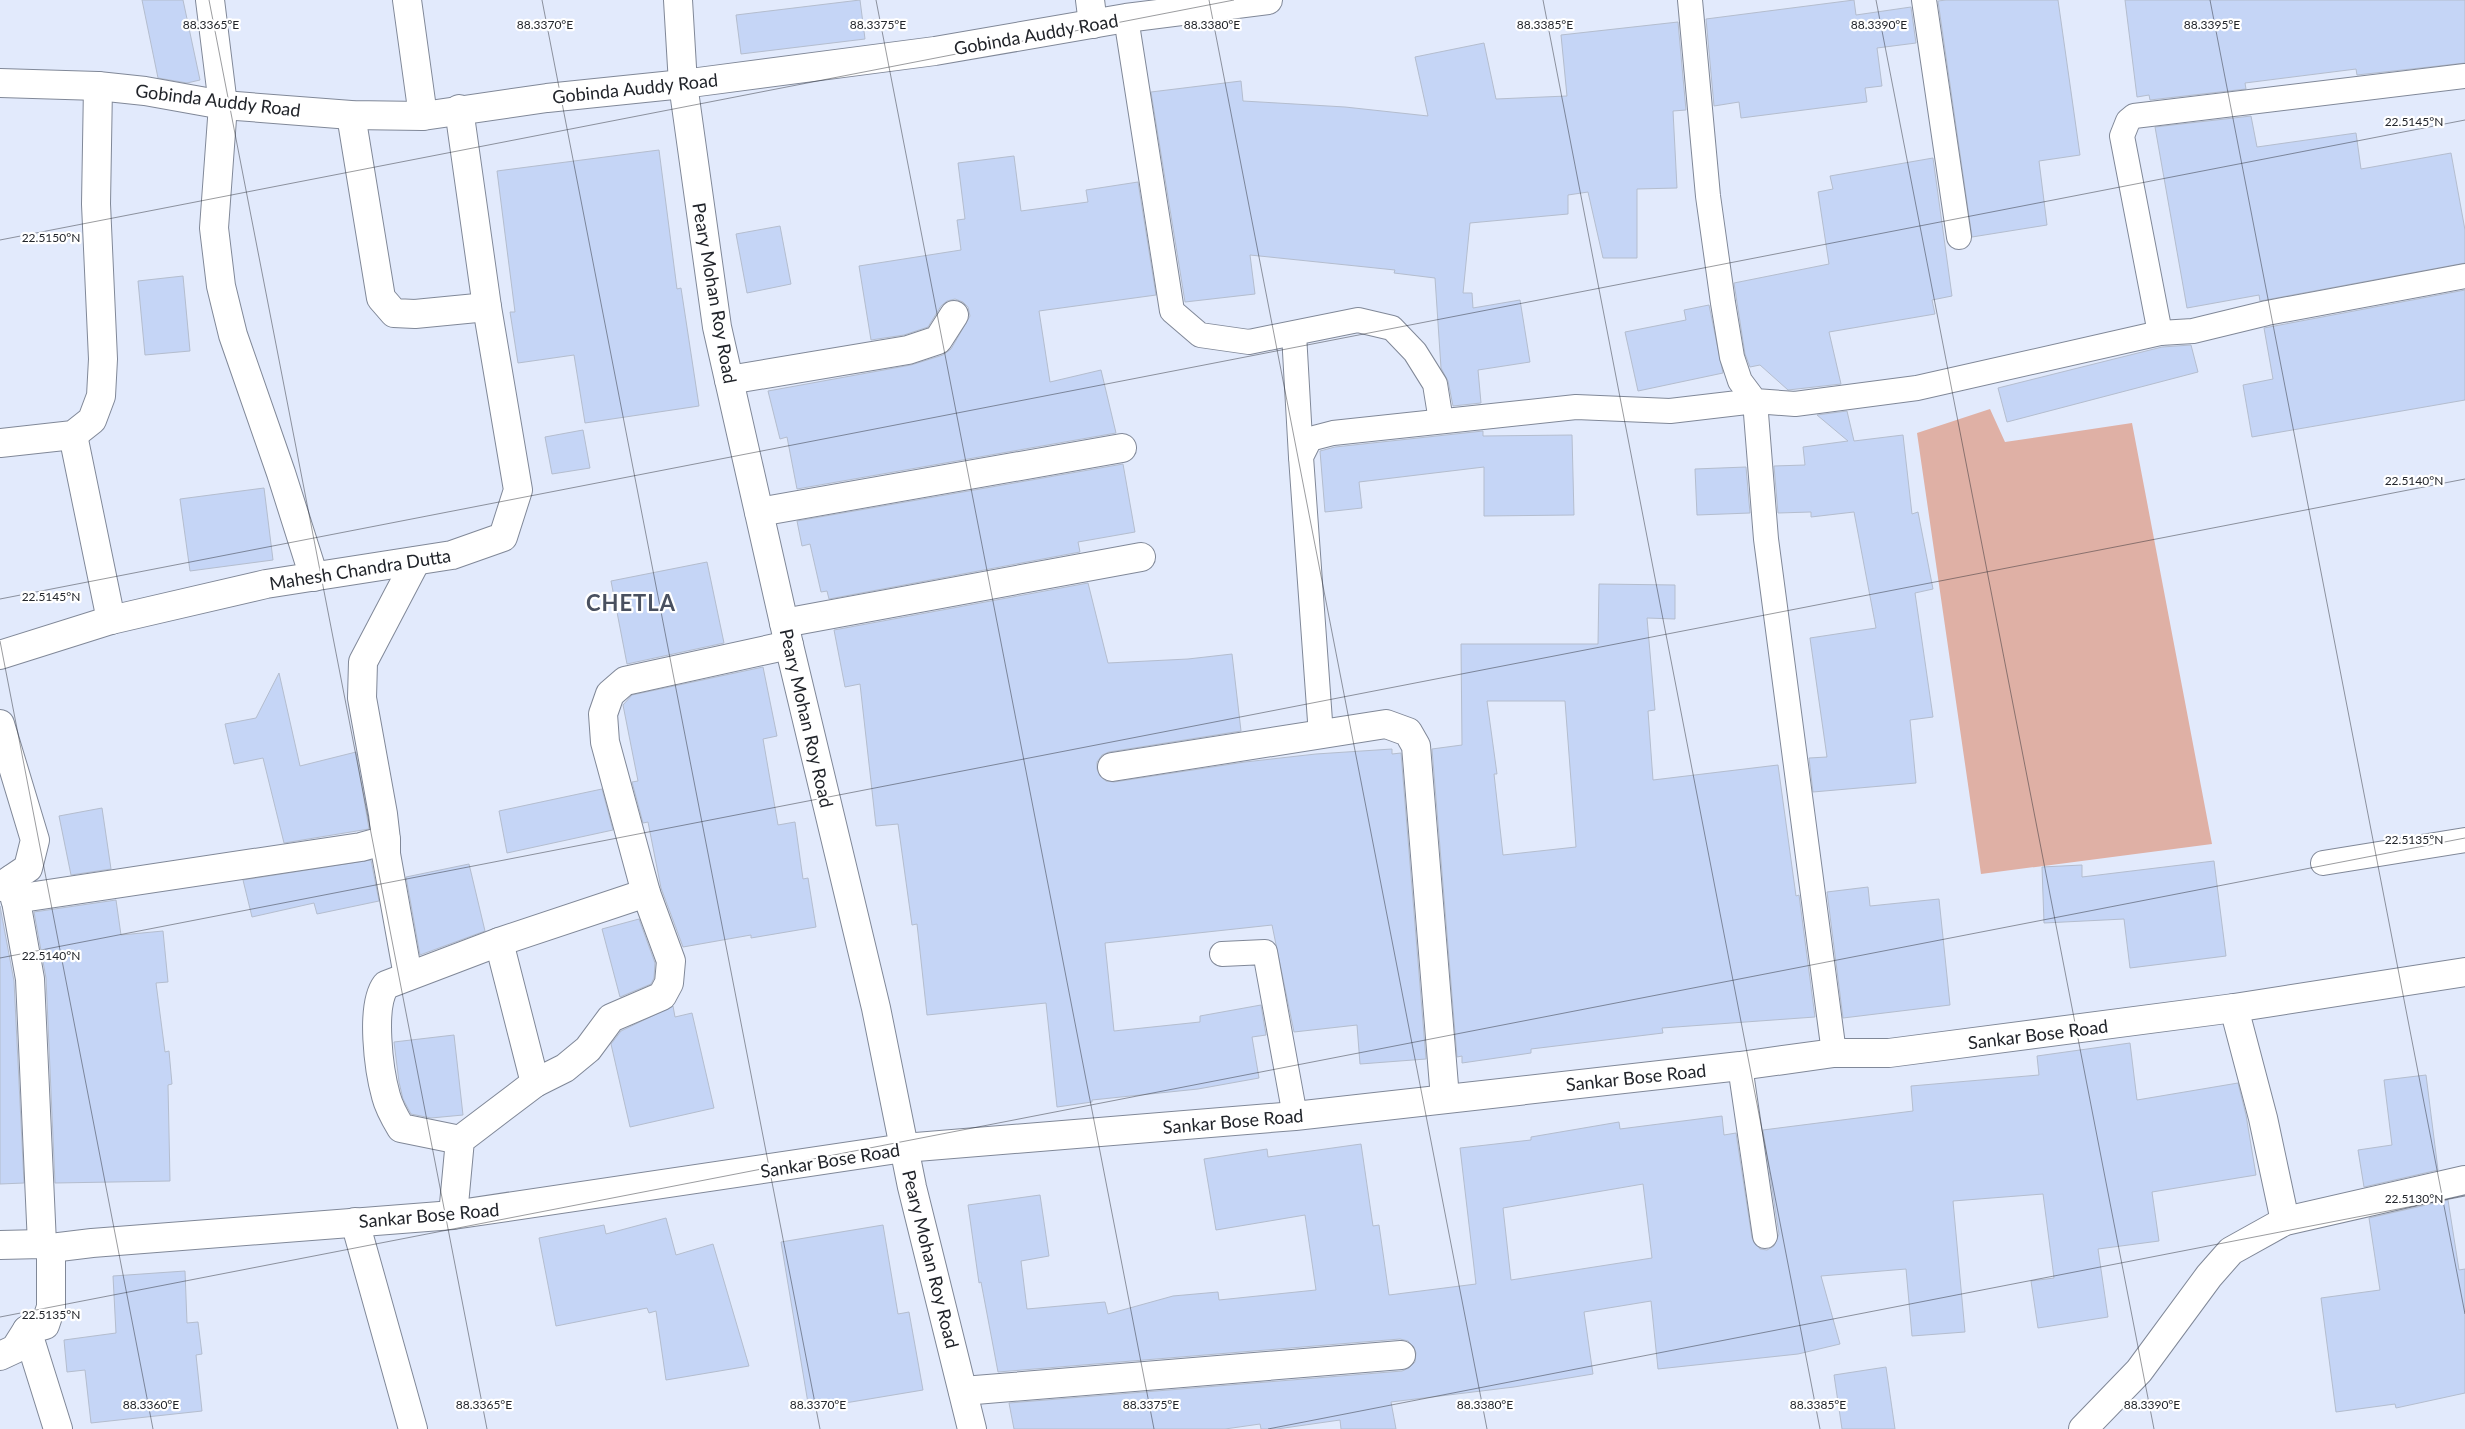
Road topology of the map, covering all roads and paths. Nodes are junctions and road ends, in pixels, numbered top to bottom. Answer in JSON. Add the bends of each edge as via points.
{"nodes":[{"id":1,"x":210,"y":0,"type":"edge"},
{"id":2,"x":407,"y":0,"type":"edge"},
{"id":3,"x":678,"y":0,"type":"edge"},
{"id":4,"x":1268,"y":0,"type":"edge"},
{"id":5,"x":1690,"y":0,"type":"edge"},
{"id":6,"x":1924,"y":0,"type":"edge"},
{"id":7,"x":1091,"y":12,"type":"edge"},
{"id":8,"x":1126,"y":18,"type":"junction"},
{"id":9,"x":2465,"y":76,"type":"edge"},
{"id":10,"x":0,"y":83,"type":"edge"},
{"id":11,"x":683,"y":84,"type":"junction"},
{"id":12,"x":98,"y":86,"type":"junction"},
{"id":13,"x":222,"y":105,"type":"junction"},
{"id":14,"x":459,"y":109,"type":"junction"},
{"id":15,"x":351,"y":115,"type":"junction"},
{"id":16,"x":424,"y":116,"type":"junction"},
{"id":17,"x":1959,"y":237,"type":"dead end"},
{"id":18,"x":2465,"y":276,"type":"edge"},
{"id":19,"x":487,"y":307,"type":"junction"},
{"id":20,"x":954,"y":315,"type":"dead end"},
{"id":21,"x":2160,"y":333,"type":"junction"},
{"id":22,"x":1294,"y":334,"type":"junction"},
{"id":23,"x":730,"y":380,"type":"junction"},
{"id":24,"x":1755,"y":400,"type":"junction"},
{"id":25,"x":1440,"y":422,"type":"junction"},
{"id":26,"x":73,"y":435,"type":"junction"},
{"id":27,"x":0,"y":443,"type":"edge"},
{"id":28,"x":1122,"y":448,"type":"dead end"},
{"id":29,"x":1301,"y":457,"type":"junction"},
{"id":30,"x":759,"y":512,"type":"junction"},
{"id":31,"x":1142,"y":557,"type":"dead end"},
{"id":32,"x":416,"y":561,"type":"junction"},
{"id":33,"x":314,"y":577,"type":"junction"},
{"id":34,"x":111,"y":620,"type":"junction"},
{"id":35,"x":787,"y":634,"type":"junction"},
{"id":36,"x":0,"y":656,"type":"edge"},
{"id":37,"x":0,"y":724,"type":"edge"},
{"id":38,"x":1321,"y":736,"type":"junction"},
{"id":39,"x":1112,"y":767,"type":"dead end"},
{"id":40,"x":386,"y":840,"type":"junction"},
{"id":41,"x":2465,"y":840,"type":"edge"},
{"id":42,"x":2323,"y":863,"type":"dead end"},
{"id":43,"x":9,"y":889,"type":"edge"},
{"id":44,"x":646,"y":893,"type":"junction"},
{"id":45,"x":499,"y":942,"type":"junction"},
{"id":46,"x":1222,"y":954,"type":"dead end"},
{"id":47,"x":2465,"y":972,"type":"edge"},
{"id":48,"x":408,"y":976,"type":"junction"},
{"id":49,"x":2234,"y":1008,"type":"junction"},
{"id":50,"x":1834,"y":1053,"type":"junction"},
{"id":51,"x":1740,"y":1066,"type":"junction"},
{"id":52,"x":535,"y":1083,"type":"junction"},
{"id":53,"x":1445,"y":1098,"type":"junction"},
{"id":54,"x":1295,"y":1116,"type":"junction"},
{"id":55,"x":460,"y":1140,"type":"junction"},
{"id":56,"x":904,"y":1148,"type":"junction"},
{"id":57,"x":2465,"y":1180,"type":"edge"},
{"id":58,"x":453,"y":1215,"type":"junction"},
{"id":59,"x":2286,"y":1220,"type":"junction"},
{"id":60,"x":355,"y":1222,"type":"junction"},
{"id":61,"x":1765,"y":1236,"type":"dead end"},
{"id":62,"x":0,"y":1245,"type":"edge"},
{"id":63,"x":47,"y":1246,"type":"junction"},
{"id":64,"x":27,"y":1330,"type":"junction"},
{"id":65,"x":1401,"y":1355,"type":"dead end"},
{"id":66,"x":0,"y":1356,"type":"edge"},
{"id":67,"x":963,"y":1391,"type":"junction"},
{"id":68,"x":58,"y":1429,"type":"edge"},
{"id":69,"x":413,"y":1429,"type":"edge"},
{"id":70,"x":972,"y":1429,"type":"edge"},
{"id":71,"x":2083,"y":1429,"type":"edge"}],
"edges":[{"from":1,"to":13,"type":"street"},
{"from":2,"to":16,"type":"street"},
{"from":3,"to":11,"type":"street","name":"Peary Mohan Roy Road"},
{"from":4,"to":8,"type":"street","name":"Gobinda Auddy Road"},
{"from":5,"to":24,"type":"lane","via":[[1708,196],[1723,303],[1732,357],[1740,381]]},
{"from":6,"to":17,"type":"lane"},
{"from":7,"to":8,"type":"street","name":"Gobinda Auddy Road"},
{"from":7,"to":11,"type":"street","name":"Gobinda Auddy Road","via":[[935,51]]},
{"from":8,"to":22,"type":"lane","via":[[1172,311],[1200,335],[1249,342]]},
{"from":9,"to":21,"type":"lane","via":[[2134,116],[2128,121],[2122,136]]},
{"from":10,"to":12,"type":"street","name":"Gobinda Auddy Road"},
{"from":11,"to":14,"type":"street","name":"Gobinda Auddy Road"},
{"from":11,"to":23,"type":"street","name":"Peary Mohan Roy Road","via":[[717,327]]},
{"from":12,"to":13,"type":"street","name":"Gobinda Auddy Road"},
{"from":12,"to":26,"type":"street","via":[[96,204],[103,359],[101,396],[92,420]]},
{"from":13,"to":15,"type":"street","name":"Gobinda Auddy Road"},
{"from":13,"to":33,"type":"street","via":[[214,228],[221,286],[232,335],[282,473]]},
{"from":14,"to":16,"type":"street","name":"Gobinda Auddy Road"},
{"from":14,"to":19,"type":"street","name":"Mahesh Chandra Dutta"},
{"from":15,"to":16,"type":"street","name":"Gobinda Auddy Road"},
{"from":15,"to":19,"type":"street","via":[[381,298],[394,313]]},
{"from":18,"to":21,"type":"lane","via":[[2267,313],[2192,331]]},
{"from":19,"to":32,"type":"street","name":"Mahesh Chandra Dutta","via":[[518,490],[503,537],[452,556]]},
{"from":20,"to":23,"type":"street","via":[[938,340],[908,350]]},
{"from":21,"to":24,"type":"lane","via":[[1917,388],[1795,404]]},
{"from":22,"to":25,"type":"lane","via":[[1358,320],[1392,328],[1415,352],[1435,384]]},
{"from":22,"to":29,"type":"lane"},
{"from":23,"to":30,"type":"street","name":"Peary Mohan Roy Road"},
{"from":24,"to":25,"type":"lane","via":[[1670,411],[1576,407]]},
{"from":24,"to":50,"type":"lane","via":[[1766,539]]},
{"from":25,"to":29,"type":"lane","via":[[1325,435],[1310,439]]},
{"from":26,"to":27,"type":"street"},
{"from":26,"to":34,"type":"street"},
{"from":28,"to":30,"type":"street"},
{"from":29,"to":38,"type":"lane"},
{"from":30,"to":35,"type":"street","name":"Peary Mohan Roy Road"},
{"from":31,"to":35,"type":"street"},
{"from":32,"to":33,"type":"street","name":"Mahesh Chandra Dutta"},
{"from":32,"to":40,"type":"street","via":[[364,662],[363,706]]},
{"from":33,"to":34,"type":"street","name":"Mahesh Chandra Dutta","via":[[266,584]]},
{"from":34,"to":36,"type":"street","name":"Mahesh Chandra Dutta"},
{"from":35,"to":44,"type":"street","via":[[625,681],[610,694],[603,714],[605,742]]},
{"from":35,"to":56,"type":"street","name":"Peary Mohan Roy Road","via":[[876,1008]]},
{"from":37,"to":43,"type":"street","via":[[35,840],[28,868]]},
{"from":38,"to":39,"type":"street"},
{"from":38,"to":53,"type":"street","via":[[1386,724],[1408,732],[1416,746]]},
{"from":40,"to":43,"type":"street","via":[[361,847]]},
{"from":40,"to":48,"type":"street"},
{"from":41,"to":42,"type":"lane"},
{"from":43,"to":63,"type":"street","via":[[30,979]]},
{"from":44,"to":45,"type":"street"},
{"from":44,"to":52,"type":"street","via":[[671,961],[669,983],[662,996],[611,1018],[588,1049],[571,1063]]},
{"from":45,"to":48,"type":"street"},
{"from":45,"to":52,"type":"street"},
{"from":46,"to":54,"type":"lane","via":[[1265,952]]},
{"from":47,"to":49,"type":"street","name":"Sankar Bose Road"},
{"from":48,"to":55,"type":"street","via":[[393,980],[381,991],[376,1037],[386,1095],[401,1128]]},
{"from":49,"to":50,"type":"street","name":"Sankar Bose Road","via":[[1889,1053]]},
{"from":49,"to":59,"type":"street"},
{"from":50,"to":51,"type":"street","name":"Sankar Bose Road"},
{"from":51,"to":53,"type":"street","name":"Sankar Bose Road"},
{"from":51,"to":61,"type":"lane"},
{"from":52,"to":55,"type":"street"},
{"from":53,"to":54,"type":"street","name":"Sankar Bose Road"},
{"from":54,"to":56,"type":"street","name":"Sankar Bose Road"},
{"from":55,"to":58,"type":"street"},
{"from":56,"to":58,"type":"street","name":"Sankar Bose Road"},
{"from":56,"to":67,"type":"street","name":"Peary Mohan Roy Road"},
{"from":57,"to":59,"type":"street"},
{"from":58,"to":60,"type":"street","name":"Sankar Bose Road"},
{"from":59,"to":71,"type":"street","via":[[2231,1251],[2139,1371]]},
{"from":60,"to":63,"type":"street","name":"Sankar Bose Road"},
{"from":60,"to":69,"type":"street"},
{"from":62,"to":63,"type":"street","name":"Sankar Bose Road"},
{"from":63,"to":64,"type":"street","via":[[51,1308],[45,1325]]},
{"from":64,"to":66,"type":"street","via":[[15,1349]]},
{"from":64,"to":68,"type":"street"},
{"from":65,"to":67,"type":"street"},
{"from":67,"to":70,"type":"street","name":"Peary Mohan Roy Road"}]}
